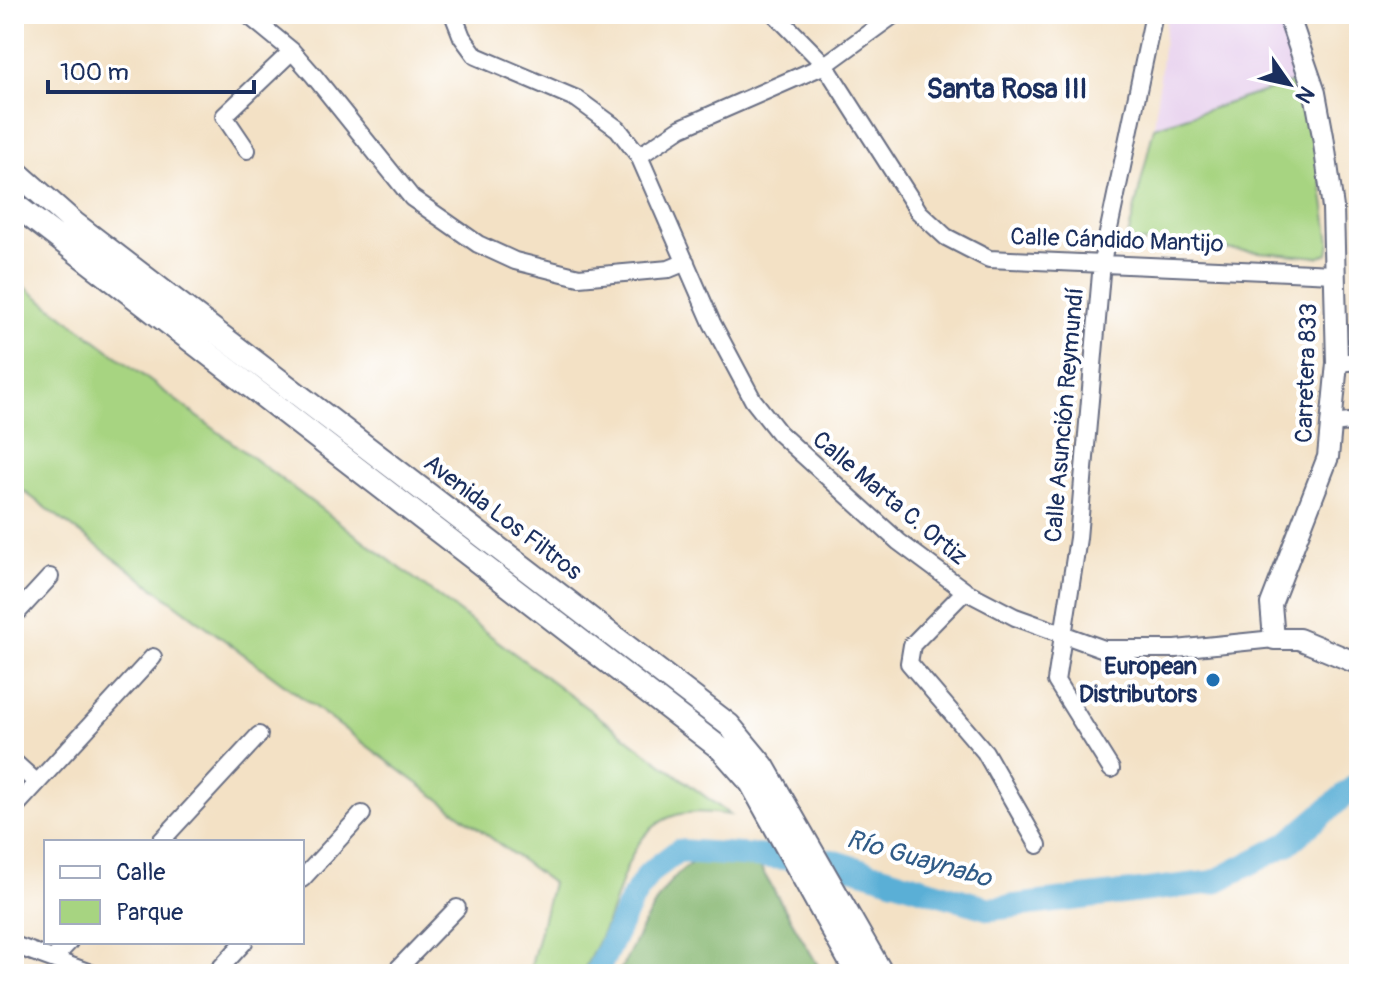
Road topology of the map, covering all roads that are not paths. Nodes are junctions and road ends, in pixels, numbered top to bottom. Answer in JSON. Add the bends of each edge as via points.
{"nodes":[{"id":1,"x":247,"y":14,"type":"edge"},
{"id":2,"x":453,"y":14,"type":"edge"},
{"id":3,"x":775,"y":14,"type":"edge"},
{"id":4,"x":895,"y":14,"type":"edge"},
{"id":5,"x":1154,"y":14,"type":"edge"},
{"id":6,"x":1288,"y":14,"type":"edge"},
{"id":7,"x":292,"y":51,"type":"junction"},
{"id":8,"x":825,"y":65,"type":"junction"},
{"id":9,"x":247,"y":150,"type":"dead end"},
{"id":10,"x":639,"y":156,"type":"junction"},
{"id":11,"x":14,"y":170,"type":"edge"},
{"id":12,"x":14,"y":204,"type":"edge"},
{"id":13,"x":686,"y":262,"type":"junction"},
{"id":14,"x":1102,"y":262,"type":"junction"},
{"id":15,"x":1334,"y":274,"type":"junction"},
{"id":16,"x":1359,"y":361,"type":"edge"},
{"id":17,"x":1337,"y":363,"type":"junction"},
{"id":18,"x":1359,"y":421,"type":"edge"},
{"id":19,"x":1332,"y":424,"type":"junction"},
{"id":20,"x":50,"y":577,"type":"dead end"},
{"id":21,"x":965,"y":591,"type":"junction"},
{"id":22,"x":14,"y":616,"type":"edge"},
{"id":23,"x":1063,"y":634,"type":"junction"},
{"id":24,"x":1274,"y":639,"type":"junction"},
{"id":25,"x":153,"y":657,"type":"dead end"},
{"id":26,"x":1359,"y":664,"type":"edge"},
{"id":27,"x":259,"y":735,"type":"dead end"},
{"id":28,"x":14,"y":762,"type":"edge"},
{"id":29,"x":753,"y":769,"type":"junction"},
{"id":30,"x":1111,"y":769,"type":"dead end"},
{"id":31,"x":37,"y":783,"type":"junction"},
{"id":32,"x":14,"y":808,"type":"edge"},
{"id":33,"x":362,"y":814,"type":"dead end"},
{"id":34,"x":162,"y":840,"type":"edge"},
{"id":35,"x":1038,"y":845,"type":"dead end"},
{"id":36,"x":304,"y":877,"type":"edge"},
{"id":37,"x":457,"y":908,"type":"dead end"},
{"id":38,"x":67,"y":944,"type":"edge"},
{"id":39,"x":242,"y":944,"type":"edge"},
{"id":40,"x":14,"y":945,"type":"edge"},
{"id":41,"x":53,"y":959,"type":"junction"},
{"id":42,"x":867,"y":968,"type":"edge"},
{"id":43,"x":93,"y":974,"type":"edge"},
{"id":44,"x":215,"y":974,"type":"edge"},
{"id":45,"x":393,"y":974,"type":"edge"}],
"edges":[{"from":1,"to":7,"type":"street"},
{"from":2,"to":10,"type":"street","name":"Calle Marta C. Ortiz","via":[[476,56],[577,99],[618,129]]},
{"from":3,"to":8,"type":"street","name":"Calle Cándido Mantijo"},
{"from":4,"to":8,"type":"street"},
{"from":5,"to":14,"type":"street","name":"Calle Asunción Reymundí"},
{"from":6,"to":15,"type":"street","name":"Carretera 833","via":[[1318,107],[1333,208]]},
{"from":7,"to":9,"type":"street","via":[[224,116]]},
{"from":7,"to":13,"type":"street","via":[[412,198],[478,244],[515,261],[579,277],[669,269]]},
{"from":8,"to":10,"type":"street","via":[[681,128]]},
{"from":8,"to":14,"type":"street","name":"Calle Cándido Mantijo","via":[[919,212],[946,237],[989,259]]},
{"from":10,"to":13,"type":"street","name":"Calle Marta C. Ortiz"},
{"from":11,"to":29,"type":"main road","name":"Avenida Los Filtros","via":[[74,223],[711,708],[744,741]]},
{"from":12,"to":29,"type":"main road","name":"Avenida Los Filtros"},
{"from":13,"to":21,"type":"street","name":"Calle Marta C. Ortiz","via":[[735,370],[779,433],[878,525]]},
{"from":14,"to":15,"type":"street","name":"Calle Cándido Mantijo"},
{"from":14,"to":23,"type":"street","name":"Calle Asunción Reymundí","via":[[1078,538]]},
{"from":15,"to":17,"type":"street","name":"Carretera 833"},
{"from":16,"to":17,"type":"street"},
{"from":17,"to":19,"type":"street","name":"Carretera 833"},
{"from":18,"to":19,"type":"street"},
{"from":19,"to":24,"type":"street","name":"Carretera 833","via":[[1323,474],[1271,604]]},
{"from":20,"to":22,"type":"street"},
{"from":21,"to":23,"type":"street","name":"Calle Marta C. Ortiz"},
{"from":21,"to":35,"type":"street","via":[[912,645],[909,663],[985,752]]},
{"from":23,"to":24,"type":"street","name":"Calle Marta C. Ortiz","via":[[1104,649],[1176,649]]},
{"from":23,"to":30,"type":"street","name":"Calle Asunción Reymundí","via":[[1056,681]]},
{"from":24,"to":26,"type":"street","via":[[1299,639]]},
{"from":25,"to":31,"type":"street"},
{"from":27,"to":34,"type":"street"},
{"from":28,"to":31,"type":"street"},
{"from":29,"to":42,"type":"main road","name":"Avenida Los Filtros"},
{"from":31,"to":32,"type":"street"},
{"from":33,"to":36,"type":"street"},
{"from":37,"to":45,"type":"street"},
{"from":38,"to":41,"type":"street"},
{"from":39,"to":44,"type":"street"},
{"from":40,"to":41,"type":"street"},
{"from":41,"to":43,"type":"street"}]}
